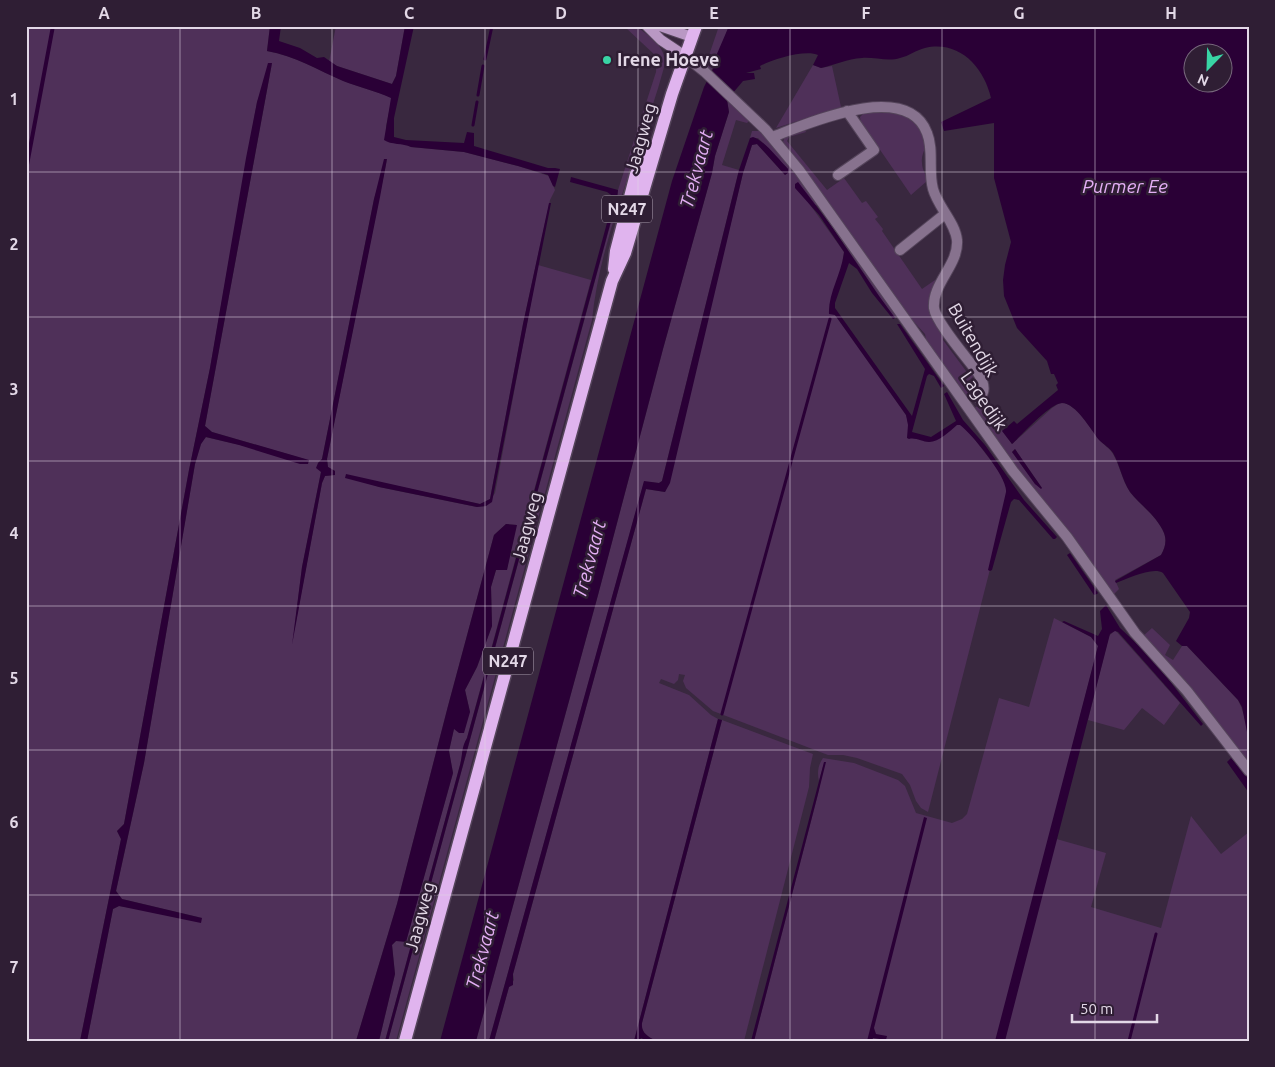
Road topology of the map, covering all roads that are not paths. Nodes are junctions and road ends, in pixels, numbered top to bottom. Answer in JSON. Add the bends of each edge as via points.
{"nodes":[{"id":1,"x":647,"y":26,"type":"edge"},
{"id":2,"x":660,"y":26,"type":"edge"},
{"id":3,"x":694,"y":32,"type":"edge"},
{"id":4,"x":685,"y":56,"type":"junction"},
{"id":5,"x":847,"y":111,"type":"junction"},
{"id":6,"x":772,"y":138,"type":"junction"},
{"id":7,"x":838,"y":175,"type":"dead end"},
{"id":8,"x":945,"y":214,"type":"junction"},
{"id":9,"x":900,"y":250,"type":"dead end"},
{"id":10,"x":979,"y":398,"type":"dead end"},
{"id":11,"x":1249,"y":771,"type":"edge"},
{"id":12,"x":404,"y":1041,"type":"edge"}],
"edges":[{"from":1,"to":4,"type":"street"},
{"from":2,"to":3,"type":"street"},
{"from":3,"to":4,"type":"main road","name":"Jaagweg","number":"N247"},
{"from":4,"to":6,"type":"street","name":"Lagedijk"},
{"from":4,"to":12,"type":"main road","name":"Jaagweg","number":"N247","via":[[625,253],[612,281]]},
{"from":5,"to":6,"type":"street","name":"Buitendijk"},
{"from":5,"to":7,"type":"street","via":[[874,150]]},
{"from":5,"to":8,"type":"street","name":"Buitendijk","via":[[892,107],[907,111],[920,120],[928,134],[933,188]]},
{"from":6,"to":11,"type":"street","name":"Lagedijk","via":[[815,190],[1013,471],[1067,537],[1136,633],[1193,698]]},
{"from":8,"to":9,"type":"street"},
{"from":8,"to":10,"type":"street","name":"Buitendijk","via":[[957,240],[949,270],[935,296],[934,307],[942,324],[978,373],[984,390]]}]}
